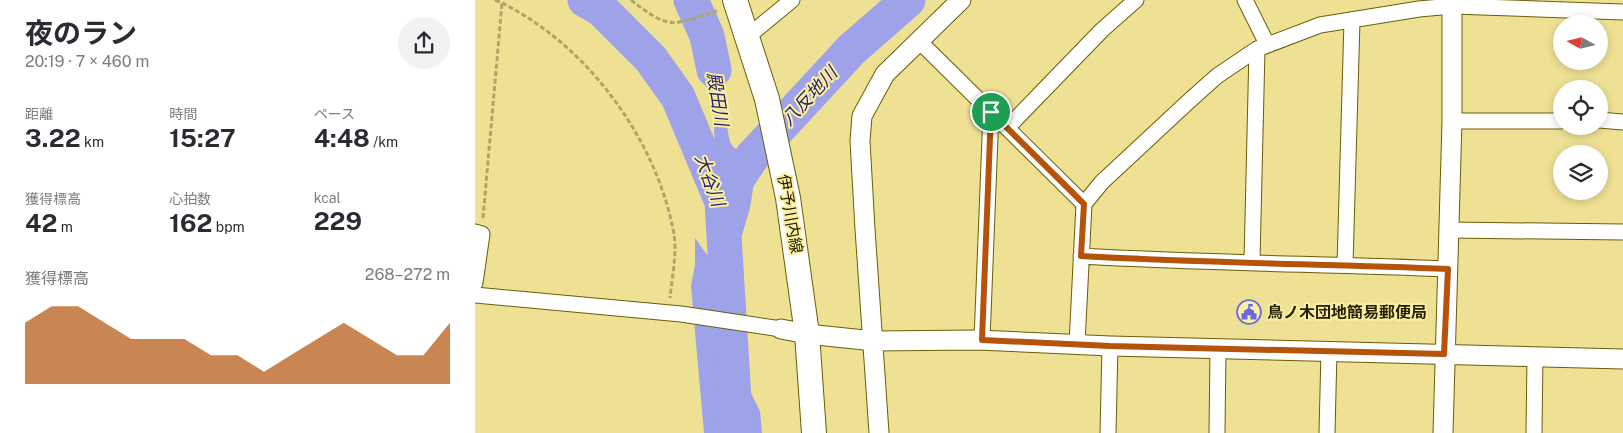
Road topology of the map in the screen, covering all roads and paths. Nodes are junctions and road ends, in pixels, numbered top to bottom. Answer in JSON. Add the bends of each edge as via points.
{"nodes":[{"id":1,"x":495,"y":0,"type":"edge"},
{"id":2,"x":631,"y":0,"type":"edge"},
{"id":3,"x":792,"y":0,"type":"edge"},
{"id":4,"x":961,"y":0,"type":"edge"},
{"id":5,"x":1136,"y":0,"type":"edge"},
{"id":6,"x":1245,"y":0,"type":"edge"},
{"id":7,"x":736,"y":2,"type":"edge"},
{"id":8,"x":502,"y":3,"type":"junction"},
{"id":9,"x":1452,"y":3,"type":"edge"},
{"id":10,"x":1623,"y":12,"type":"edge"},
{"id":11,"x":1352,"y":21,"type":"junction"},
{"id":12,"x":747,"y":37,"type":"junction"},
{"id":13,"x":919,"y":41,"type":"junction"},
{"id":14,"x":1262,"y":46,"type":"junction"},
{"id":15,"x":991,"y":112,"type":"junction"},
{"id":16,"x":1452,"y":121,"type":"junction"},
{"id":17,"x":1553,"y":121,"type":"edge"},
{"id":18,"x":1608,"y":121,"type":"edge"},
{"id":19,"x":1623,"y":122,"type":"edge"},
{"id":20,"x":1007,"y":128,"type":"junction"},
{"id":21,"x":1084,"y":204,"type":"junction"},
{"id":22,"x":1449,"y":230,"type":"junction"},
{"id":23,"x":1623,"y":232,"type":"edge"},
{"id":24,"x":478,"y":233,"type":"edge"},
{"id":25,"x":1081,"y":256,"type":"junction"},
{"id":26,"x":1252,"y":261,"type":"junction"},
{"id":27,"x":1345,"y":265,"type":"junction"},
{"id":28,"x":1448,"y":269,"type":"junction"},
{"id":29,"x":475,"y":283,"type":"edge"},
{"id":30,"x":475,"y":295,"type":"edge"},
{"id":31,"x":675,"y":314,"type":"junction"},
{"id":32,"x":781,"y":329,"type":"joint"},
{"id":33,"x":807,"y":334,"type":"junction"},
{"id":34,"x":982,"y":340,"type":"junction"},
{"id":35,"x":874,"y":342,"type":"junction"},
{"id":36,"x":1077,"y":344,"type":"junction"},
{"id":37,"x":1110,"y":346,"type":"junction"},
{"id":38,"x":1218,"y":348,"type":"junction"},
{"id":39,"x":1329,"y":351,"type":"junction"},
{"id":40,"x":1444,"y":354,"type":"junction"},
{"id":41,"x":1535,"y":356,"type":"junction"},
{"id":42,"x":1623,"y":359,"type":"edge"},
{"id":43,"x":814,"y":433,"type":"edge"},
{"id":44,"x":879,"y":433,"type":"edge"},
{"id":45,"x":1108,"y":433,"type":"edge"},
{"id":46,"x":1217,"y":433,"type":"edge"},
{"id":47,"x":1327,"y":433,"type":"edge"},
{"id":48,"x":1443,"y":433,"type":"edge"},
{"id":49,"x":1534,"y":433,"type":"edge"}],
"edges":[{"from":1,"to":8,"type":"path"},
{"from":2,"to":7,"type":"path","via":[[664,23],[674,23]]},
{"from":3,"to":12,"type":"street"},
{"from":4,"to":13,"type":"street"},
{"from":5,"to":20,"type":"street","via":[[1101,30]]},
{"from":6,"to":14,"type":"street"},
{"from":7,"to":12,"type":"main road","name":"伊予川内線"},
{"from":8,"to":24,"type":"path"},
{"from":8,"to":31,"type":"path","via":[[544,28],[575,55],[627,120],[651,163],[666,202],[674,236]]},
{"from":9,"to":10,"type":"street"},
{"from":9,"to":11,"type":"street"},
{"from":9,"to":16,"type":"street"},
{"from":11,"to":14,"type":"street","via":[[1320,25]]},
{"from":11,"to":27,"type":"street"},
{"from":12,"to":33,"type":"main road","name":"伊予川内線","via":[[767,100],[788,198]]},
{"from":13,"to":15,"type":"street"},
{"from":13,"to":35,"type":"street","via":[[885,74],[862,116],[860,141]]},
{"from":14,"to":21,"type":"street","via":[[1217,76],[1187,102]]},
{"from":14,"to":26,"type":"street"},
{"from":15,"to":20,"type":"street"},
{"from":15,"to":34,"type":"street"},
{"from":16,"to":17,"type":"street"},
{"from":16,"to":22,"type":"street"},
{"from":18,"to":19,"type":"street"},
{"from":20,"to":21,"type":"street"},
{"from":21,"to":25,"type":"street"},
{"from":22,"to":23,"type":"street"},
{"from":22,"to":28,"type":"street"},
{"from":24,"to":29,"type":"street"},
{"from":25,"to":26,"type":"street","via":[[1164,261]]},
{"from":25,"to":36,"type":"street"},
{"from":26,"to":27,"type":"street"},
{"from":27,"to":28,"type":"street"},
{"from":28,"to":40,"type":"street"},
{"from":30,"to":31,"type":"street"},
{"from":31,"to":32,"type":"street"},
{"from":32,"to":33,"type":"street"},
{"from":33,"to":35,"type":"street"},
{"from":33,"to":43,"type":"main road","name":"伊予川内線"},
{"from":34,"to":35,"type":"street"},
{"from":34,"to":36,"type":"street"},
{"from":35,"to":44,"type":"street"},
{"from":36,"to":37,"type":"street"},
{"from":37,"to":38,"type":"street"},
{"from":37,"to":45,"type":"street"},
{"from":38,"to":39,"type":"street"},
{"from":38,"to":46,"type":"street"},
{"from":39,"to":40,"type":"street"},
{"from":39,"to":47,"type":"street"},
{"from":40,"to":41,"type":"street"},
{"from":40,"to":48,"type":"street"},
{"from":41,"to":42,"type":"street"},
{"from":41,"to":49,"type":"street"}]}
